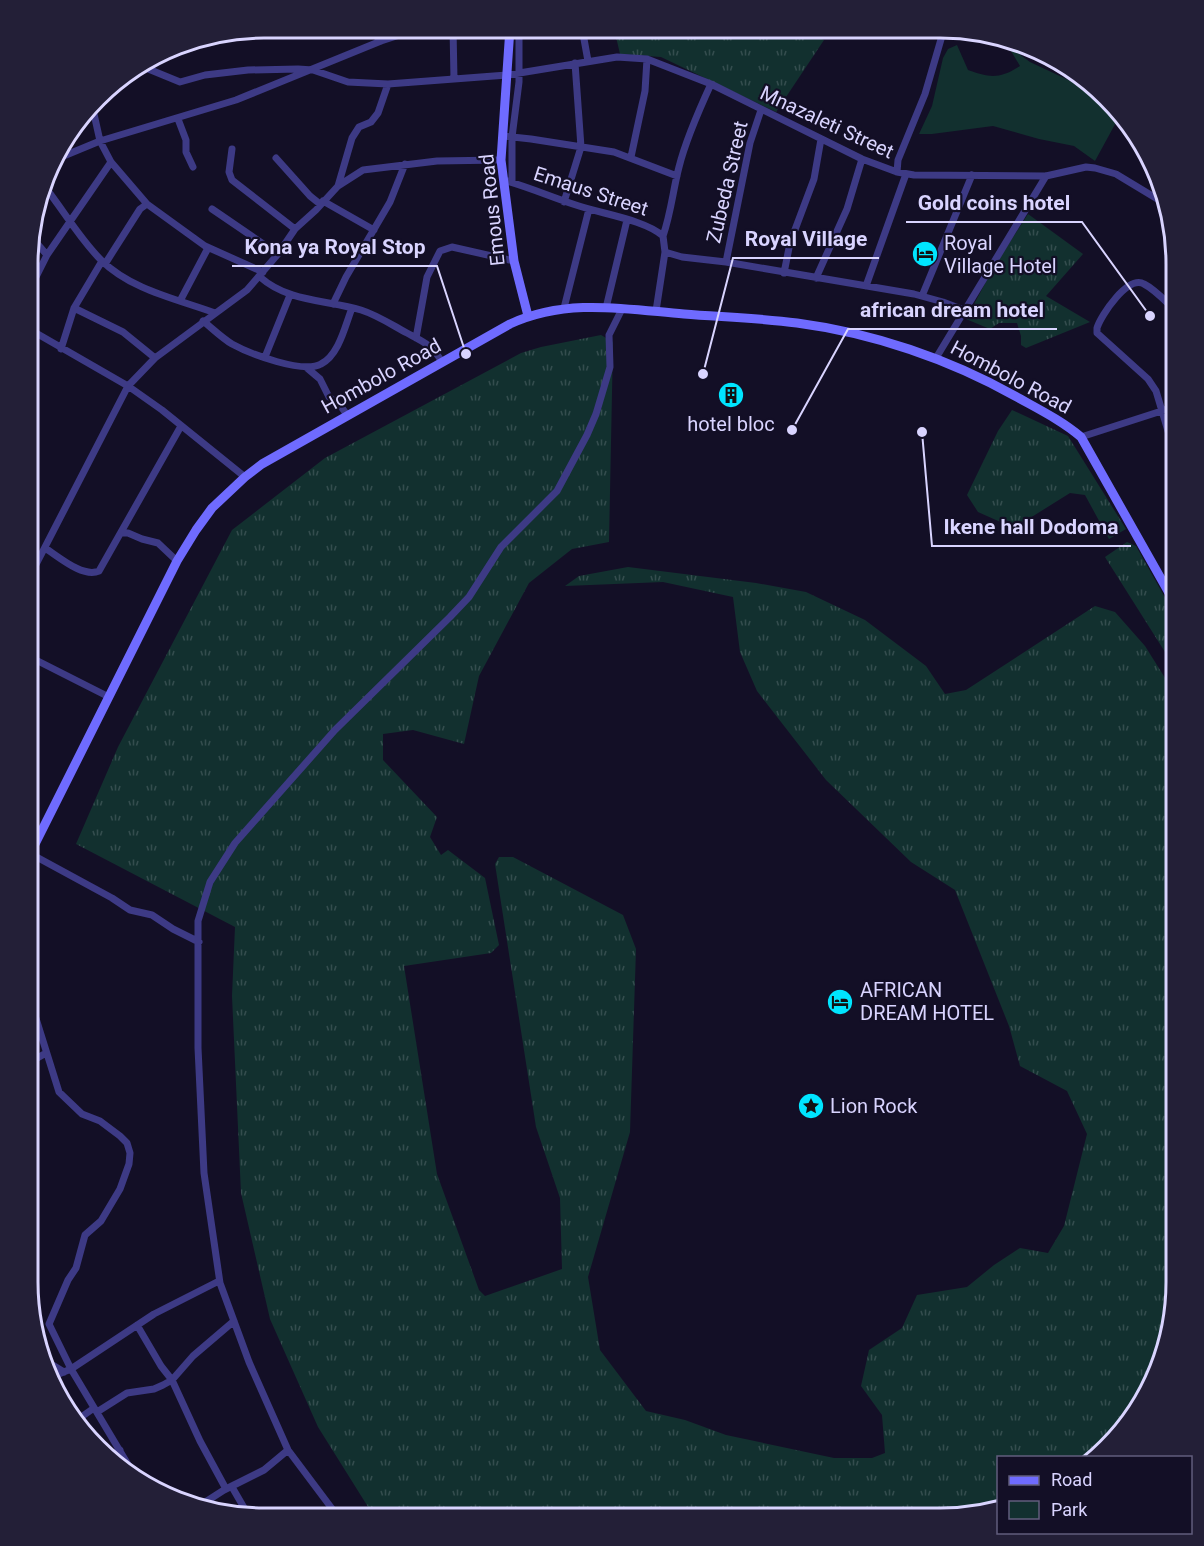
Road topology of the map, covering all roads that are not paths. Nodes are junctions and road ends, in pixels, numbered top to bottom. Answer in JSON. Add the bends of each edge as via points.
{"nodes":[{"id":1,"x":378,"y":38,"type":"edge"},
{"id":2,"x":390,"y":38,"type":"edge"},
{"id":3,"x":453,"y":38,"type":"edge"},
{"id":4,"x":509,"y":38,"type":"edge"},
{"id":5,"x":519,"y":38,"type":"edge"},
{"id":6,"x":584,"y":38,"type":"edge"},
{"id":7,"x":939,"y":38,"type":"edge"},
{"id":8,"x":381,"y":41,"type":"junction"},
{"id":9,"x":647,"y":58,"type":"junction"},
{"id":10,"x":588,"y":61,"type":"junction"},
{"id":11,"x":575,"y":63,"type":"junction"},
{"id":12,"x":148,"y":69,"type":"edge"},
{"id":13,"x":313,"y":70,"type":"junction"},
{"id":14,"x":519,"y":73,"type":"junction"},
{"id":15,"x":507,"y":75,"type":"junction"},
{"id":16,"x":454,"y":78,"type":"junction"},
{"id":17,"x":388,"y":84,"type":"junction"},
{"id":18,"x":711,"y":84,"type":"junction"},
{"id":19,"x":761,"y":110,"type":"junction"},
{"id":20,"x":94,"y":114,"type":"edge"},
{"id":21,"x":178,"y":119,"type":"junction"},
{"id":22,"x":507,"y":137,"type":"junction"},
{"id":23,"x":821,"y":139,"type":"junction"},
{"id":24,"x":100,"y":141,"type":"junction"},
{"id":25,"x":581,"y":147,"type":"junction"},
{"id":26,"x":232,"y":149,"type":"dead end"},
{"id":27,"x":65,"y":155,"type":"edge"},
{"id":28,"x":631,"y":157,"type":"junction"},
{"id":29,"x":276,"y":158,"type":"dead end"},
{"id":30,"x":862,"y":159,"type":"junction"},
{"id":31,"x":501,"y":160,"type":"junction"},
{"id":32,"x":111,"y":162,"type":"junction"},
{"id":33,"x":405,"y":164,"type":"junction"},
{"id":34,"x":194,"y":167,"type":"dead end"},
{"id":35,"x":897,"y":172,"type":"junction"},
{"id":36,"x":906,"y":174,"type":"junction"},
{"id":37,"x":972,"y":175,"type":"junction"},
{"id":38,"x":677,"y":176,"type":"junction"},
{"id":39,"x":1046,"y":176,"type":"junction"},
{"id":40,"x":508,"y":181,"type":"junction"},
{"id":41,"x":338,"y":186,"type":"junction"},
{"id":42,"x":49,"y":192,"type":"edge"},
{"id":43,"x":1157,"y":198,"type":"edge"},
{"id":44,"x":564,"y":201,"type":"junction"},
{"id":45,"x":322,"y":203,"type":"junction"},
{"id":46,"x":147,"y":204,"type":"junction"},
{"id":47,"x":212,"y":209,"type":"dead end"},
{"id":48,"x":590,"y":209,"type":"junction"},
{"id":49,"x":627,"y":220,"type":"junction"},
{"id":50,"x":70,"y":223,"type":"junction"},
{"id":51,"x":295,"y":229,"type":"junction"},
{"id":52,"x":374,"y":230,"type":"junction"},
{"id":53,"x":663,"y":236,"type":"junction"},
{"id":54,"x":38,"y":245,"type":"edge"},
{"id":55,"x":208,"y":248,"type":"junction"},
{"id":56,"x":665,"y":252,"type":"junction"},
{"id":57,"x":278,"y":254,"type":"junction"},
{"id":58,"x":47,"y":255,"type":"junction"},
{"id":59,"x":514,"y":261,"type":"junction"},
{"id":60,"x":104,"y":262,"type":"junction"},
{"id":61,"x":726,"y":262,"type":"junction"},
{"id":62,"x":38,"y":273,"type":"edge"},
{"id":63,"x":784,"y":273,"type":"junction"},
{"id":64,"x":261,"y":275,"type":"junction"},
{"id":65,"x":816,"y":278,"type":"junction"},
{"id":66,"x":866,"y":286,"type":"junction"},
{"id":67,"x":290,"y":295,"type":"junction"},
{"id":68,"x":922,"y":296,"type":"junction"},
{"id":69,"x":180,"y":301,"type":"junction"},
{"id":70,"x":1166,"y":303,"type":"edge"},
{"id":71,"x":333,"y":304,"type":"junction"},
{"id":72,"x":74,"y":308,"type":"junction"},
{"id":73,"x":352,"y":308,"type":"junction"},
{"id":74,"x":564,"y":308,"type":"junction"},
{"id":75,"x":606,"y":308,"type":"junction"},
{"id":76,"x":622,"y":309,"type":"junction"},
{"id":77,"x":964,"y":310,"type":"junction"},
{"id":78,"x":656,"y":311,"type":"junction"},
{"id":79,"x":215,"y":313,"type":"junction"},
{"id":80,"x":528,"y":316,"type":"junction"},
{"id":81,"x":204,"y":321,"type":"junction"},
{"id":82,"x":38,"y":334,"type":"edge"},
{"id":83,"x":416,"y":338,"type":"junction"},
{"id":84,"x":62,"y":349,"type":"junction"},
{"id":85,"x":265,"y":357,"type":"junction"},
{"id":86,"x":155,"y":358,"type":"junction"},
{"id":87,"x":936,"y":358,"type":"junction"},
{"id":88,"x":442,"y":362,"type":"junction"},
{"id":89,"x":307,"y":368,"type":"junction"},
{"id":90,"x":128,"y":386,"type":"junction"},
{"id":91,"x":1166,"y":409,"type":"edge"},
{"id":92,"x":1162,"y":410,"type":"junction"},
{"id":93,"x":347,"y":415,"type":"junction"},
{"id":94,"x":1166,"y":424,"type":"edge"},
{"id":95,"x":181,"y":426,"type":"junction"},
{"id":96,"x":1081,"y":437,"type":"junction"},
{"id":97,"x":245,"y":477,"type":"junction"},
{"id":98,"x":121,"y":533,"type":"junction"},
{"id":99,"x":45,"y":548,"type":"junction"},
{"id":100,"x":38,"y":561,"type":"edge"},
{"id":101,"x":177,"y":561,"type":"junction"},
{"id":102,"x":1166,"y":588,"type":"edge"},
{"id":103,"x":38,"y":661,"type":"edge"},
{"id":104,"x":109,"y":697,"type":"junction"},
{"id":105,"x":40,"y":834,"type":"joint"},
{"id":106,"x":38,"y":838,"type":"edge"},
{"id":107,"x":38,"y":861,"type":"edge"},
{"id":108,"x":199,"y":942,"type":"junction"},
{"id":109,"x":38,"y":1022,"type":"edge"},
{"id":110,"x":46,"y":1053,"type":"junction"},
{"id":111,"x":38,"y":1058,"type":"edge"},
{"id":112,"x":219,"y":1281,"type":"junction"},
{"id":113,"x":234,"y":1322,"type":"junction"},
{"id":114,"x":137,"y":1325,"type":"junction"},
{"id":115,"x":53,"y":1363,"type":"edge"},
{"id":116,"x":67,"y":1370,"type":"junction"},
{"id":117,"x":57,"y":1374,"type":"edge"},
{"id":118,"x":172,"y":1380,"type":"junction"},
{"id":119,"x":95,"y":1410,"type":"junction"},
{"id":120,"x":82,"y":1417,"type":"edge"},
{"id":121,"x":120,"y":1450,"type":"junction"},
{"id":122,"x":288,"y":1450,"type":"junction"},
{"id":123,"x":115,"y":1453,"type":"edge"},
{"id":124,"x":127,"y":1463,"type":"edge"},
{"id":125,"x":229,"y":1488,"type":"junction"},
{"id":126,"x":207,"y":1501,"type":"edge"},
{"id":127,"x":243,"y":1508,"type":"edge"},
{"id":128,"x":332,"y":1508,"type":"edge"}],
"edges":[{"from":1,"to":8,"type":"street"},
{"from":2,"to":8,"type":"street"},
{"from":3,"to":16,"type":"street"},
{"from":4,"to":15,"type":"street","name":"Emous Road"},
{"from":5,"to":14,"type":"street"},
{"from":6,"to":10,"type":"street"},
{"from":7,"to":35,"type":"street","via":[[926,94],[898,160]]},
{"from":8,"to":13,"type":"street"},
{"from":9,"to":10,"type":"street","name":"Mnazaleti Street"},
{"from":9,"to":18,"type":"street","name":"Mnazaleti Street"},
{"from":9,"to":28,"type":"street","via":[[645,91]]},
{"from":10,"to":11,"type":"street","name":"Mnazaleti Street"},
{"from":11,"to":14,"type":"street","name":"Mnazaleti Street"},
{"from":11,"to":25,"type":"street"},
{"from":12,"to":13,"type":"street","via":[[180,82],[248,70]]},
{"from":13,"to":17,"type":"street","name":"Mnazaleti Street","via":[[348,82]]},
{"from":13,"to":21,"type":"street"},
{"from":14,"to":15,"type":"street","name":"Mnazaleti Street"},
{"from":14,"to":22,"type":"street"},
{"from":15,"to":16,"type":"street","name":"Mnazaleti Street"},
{"from":15,"to":22,"type":"street","name":"Emous Road"},
{"from":16,"to":17,"type":"street","name":"Mnazaleti Street"},
{"from":17,"to":41,"type":"street","via":[[375,118],[359,127],[352,138]]},
{"from":18,"to":19,"type":"street","name":"Mnazaleti Street"},
{"from":18,"to":38,"type":"street"},
{"from":19,"to":23,"type":"street","name":"Mnazaleti Street"},
{"from":19,"to":61,"type":"street","name":"Zubeda Street","via":[[750,143]]},
{"from":20,"to":24,"type":"street"},
{"from":21,"to":24,"type":"street"},
{"from":21,"to":34,"type":"street"},
{"from":22,"to":25,"type":"street"},
{"from":22,"to":31,"type":"street","name":"Emous Road"},
{"from":22,"to":40,"type":"street"},
{"from":23,"to":30,"type":"street","name":"Mnazaleti Street"},
{"from":23,"to":63,"type":"street","via":[[811,189],[790,243]]},
{"from":24,"to":27,"type":"street"},
{"from":24,"to":32,"type":"street"},
{"from":25,"to":28,"type":"street"},
{"from":25,"to":44,"type":"street"},
{"from":26,"to":51,"type":"street","via":[[232,180]]},
{"from":28,"to":38,"type":"street"},
{"from":29,"to":45,"type":"street","via":[[310,196]]},
{"from":30,"to":35,"type":"street","name":"Mnazaleti Street"},
{"from":30,"to":65,"type":"street","via":[[847,209]]},
{"from":31,"to":33,"type":"street"},
{"from":31,"to":40,"type":"street","name":"Emous Road"},
{"from":32,"to":46,"type":"street"},
{"from":32,"to":50,"type":"street"},
{"from":33,"to":41,"type":"street","via":[[363,170]]},
{"from":33,"to":52,"type":"street"},
{"from":35,"to":36,"type":"street","name":"Mnazaleti Street"},
{"from":36,"to":37,"type":"street","name":"Mnazaleti Street"},
{"from":36,"to":66,"type":"street"},
{"from":37,"to":39,"type":"street","name":"Mnazaleti Street"},
{"from":37,"to":68,"type":"street"},
{"from":38,"to":53,"type":"street"},
{"from":39,"to":43,"type":"street","name":"Mnazaleti Street","via":[[1086,167],[1104,169]]},
{"from":39,"to":77,"type":"street"},
{"from":40,"to":44,"type":"street","name":"Emaus Street"},
{"from":40,"to":59,"type":"street","name":"Emous Road"},
{"from":41,"to":45,"type":"street"},
{"from":42,"to":50,"type":"street"},
{"from":44,"to":48,"type":"street","name":"Emaus Street"},
{"from":45,"to":51,"type":"street"},
{"from":45,"to":52,"type":"street"},
{"from":46,"to":55,"type":"street"},
{"from":46,"to":60,"type":"street"},
{"from":47,"to":57,"type":"street"},
{"from":48,"to":49,"type":"street","name":"Emaus Street"},
{"from":48,"to":74,"type":"street"},
{"from":49,"to":53,"type":"street","name":"Emaus Street"},
{"from":49,"to":75,"type":"street"},
{"from":50,"to":58,"type":"street"},
{"from":50,"to":60,"type":"street"},
{"from":51,"to":57,"type":"street"},
{"from":52,"to":71,"type":"street"},
{"from":53,"to":56,"type":"street","name":"Emaus Street"},
{"from":54,"to":58,"type":"street"},
{"from":55,"to":64,"type":"street"},
{"from":55,"to":69,"type":"street"},
{"from":56,"to":61,"type":"street"},
{"from":56,"to":78,"type":"street","name":"Emaus Street"},
{"from":57,"to":64,"type":"street"},
{"from":58,"to":62,"type":"street"},
{"from":59,"to":80,"type":"street","name":"Emous Road"},
{"from":59,"to":83,"type":"street","via":[[452,247],[440,251],[427,277]]},
{"from":60,"to":69,"type":"street","via":[[136,285]]},
{"from":60,"to":72,"type":"street"},
{"from":61,"to":63,"type":"street"},
{"from":63,"to":65,"type":"street"},
{"from":64,"to":67,"type":"street","via":[[272,287]]},
{"from":64,"to":79,"type":"street"},
{"from":65,"to":66,"type":"street"},
{"from":66,"to":68,"type":"street"},
{"from":67,"to":71,"type":"street"},
{"from":67,"to":85,"type":"street"},
{"from":68,"to":77,"type":"street"},
{"from":69,"to":79,"type":"street"},
{"from":70,"to":92,"type":"street","via":[[1137,282],[1113,301],[1097,328],[1097,333],[1148,379]]},
{"from":71,"to":73,"type":"street"},
{"from":72,"to":84,"type":"street"},
{"from":72,"to":86,"type":"street","via":[[123,333]]},
{"from":73,"to":83,"type":"street"},
{"from":73,"to":89,"type":"street","via":[[332,354],[321,364]]},
{"from":74,"to":75,"type":"street","name":"Hombolo Road"},
{"from":74,"to":80,"type":"street","name":"Hombolo Road"},
{"from":75,"to":76,"type":"street","name":"Hombolo Road"},
{"from":76,"to":78,"type":"street","name":"Hombolo Road"},
{"from":76,"to":108,"type":"street","via":[[609,335],[610,367],[596,414],[561,485],[501,547],[469,597],[335,730],[235,843],[210,882],[198,921]]},
{"from":77,"to":87,"type":"street"},
{"from":78,"to":87,"type":"street","name":"Hombolo Road","via":[[797,322],[852,333]]},
{"from":79,"to":81,"type":"street"},
{"from":80,"to":88,"type":"street","name":"Hombolo Road"},
{"from":81,"to":85,"type":"street","via":[[234,345]]},
{"from":81,"to":86,"type":"street"},
{"from":82,"to":84,"type":"street"},
{"from":83,"to":88,"type":"street","via":[[428,343]]},
{"from":84,"to":90,"type":"street"},
{"from":85,"to":89,"type":"street"},
{"from":86,"to":90,"type":"street"},
{"from":87,"to":96,"type":"street","name":"Hombolo Road","via":[[998,386]]},
{"from":88,"to":93,"type":"street","name":"Hombolo Road"},
{"from":89,"to":93,"type":"street"},
{"from":90,"to":95,"type":"street"},
{"from":90,"to":99,"type":"street"},
{"from":91,"to":92,"type":"street"},
{"from":92,"to":94,"type":"street"},
{"from":92,"to":96,"type":"street"},
{"from":93,"to":97,"type":"street","name":"Hombolo Road"},
{"from":95,"to":97,"type":"street"},
{"from":95,"to":98,"type":"street"},
{"from":96,"to":102,"type":"street","name":"Hombolo Road"},
{"from":97,"to":101,"type":"street","name":"Hombolo Road","via":[[212,508]]},
{"from":98,"to":99,"type":"street","via":[[96,573],[78,568]]},
{"from":98,"to":101,"type":"street","via":[[158,543]]},
{"from":99,"to":100,"type":"street"},
{"from":101,"to":104,"type":"street","name":"Hombolo Road"},
{"from":103,"to":104,"type":"street"},
{"from":104,"to":105,"type":"street","name":"Hombolo Road"},
{"from":105,"to":106,"type":"street","name":"Hombolo Road"},
{"from":107,"to":108,"type":"street"},
{"from":108,"to":112,"type":"street","via":[[198,1047],[204,1173]]},
{"from":109,"to":110,"type":"street"},
{"from":110,"to":111,"type":"street"},
{"from":110,"to":116,"type":"street","via":[[65,1100],[120,1136],[130,1153],[120,1189],[101,1221],[85,1235],[77,1266],[49,1324]]},
{"from":112,"to":113,"type":"street"},
{"from":112,"to":114,"type":"street"},
{"from":113,"to":118,"type":"street","via":[[193,1356]]},
{"from":113,"to":122,"type":"street"},
{"from":114,"to":116,"type":"street"},
{"from":114,"to":118,"type":"street"},
{"from":115,"to":116,"type":"street"},
{"from":116,"to":117,"type":"street"},
{"from":116,"to":119,"type":"street"},
{"from":118,"to":119,"type":"street","via":[[160,1388],[121,1395]]},
{"from":118,"to":125,"type":"street","via":[[200,1442]]},
{"from":119,"to":120,"type":"street"},
{"from":119,"to":121,"type":"street"},
{"from":121,"to":123,"type":"street"},
{"from":121,"to":124,"type":"street"},
{"from":122,"to":125,"type":"street","via":[[264,1470]]},
{"from":122,"to":128,"type":"street"},
{"from":125,"to":126,"type":"street"},
{"from":125,"to":127,"type":"street"}]}
